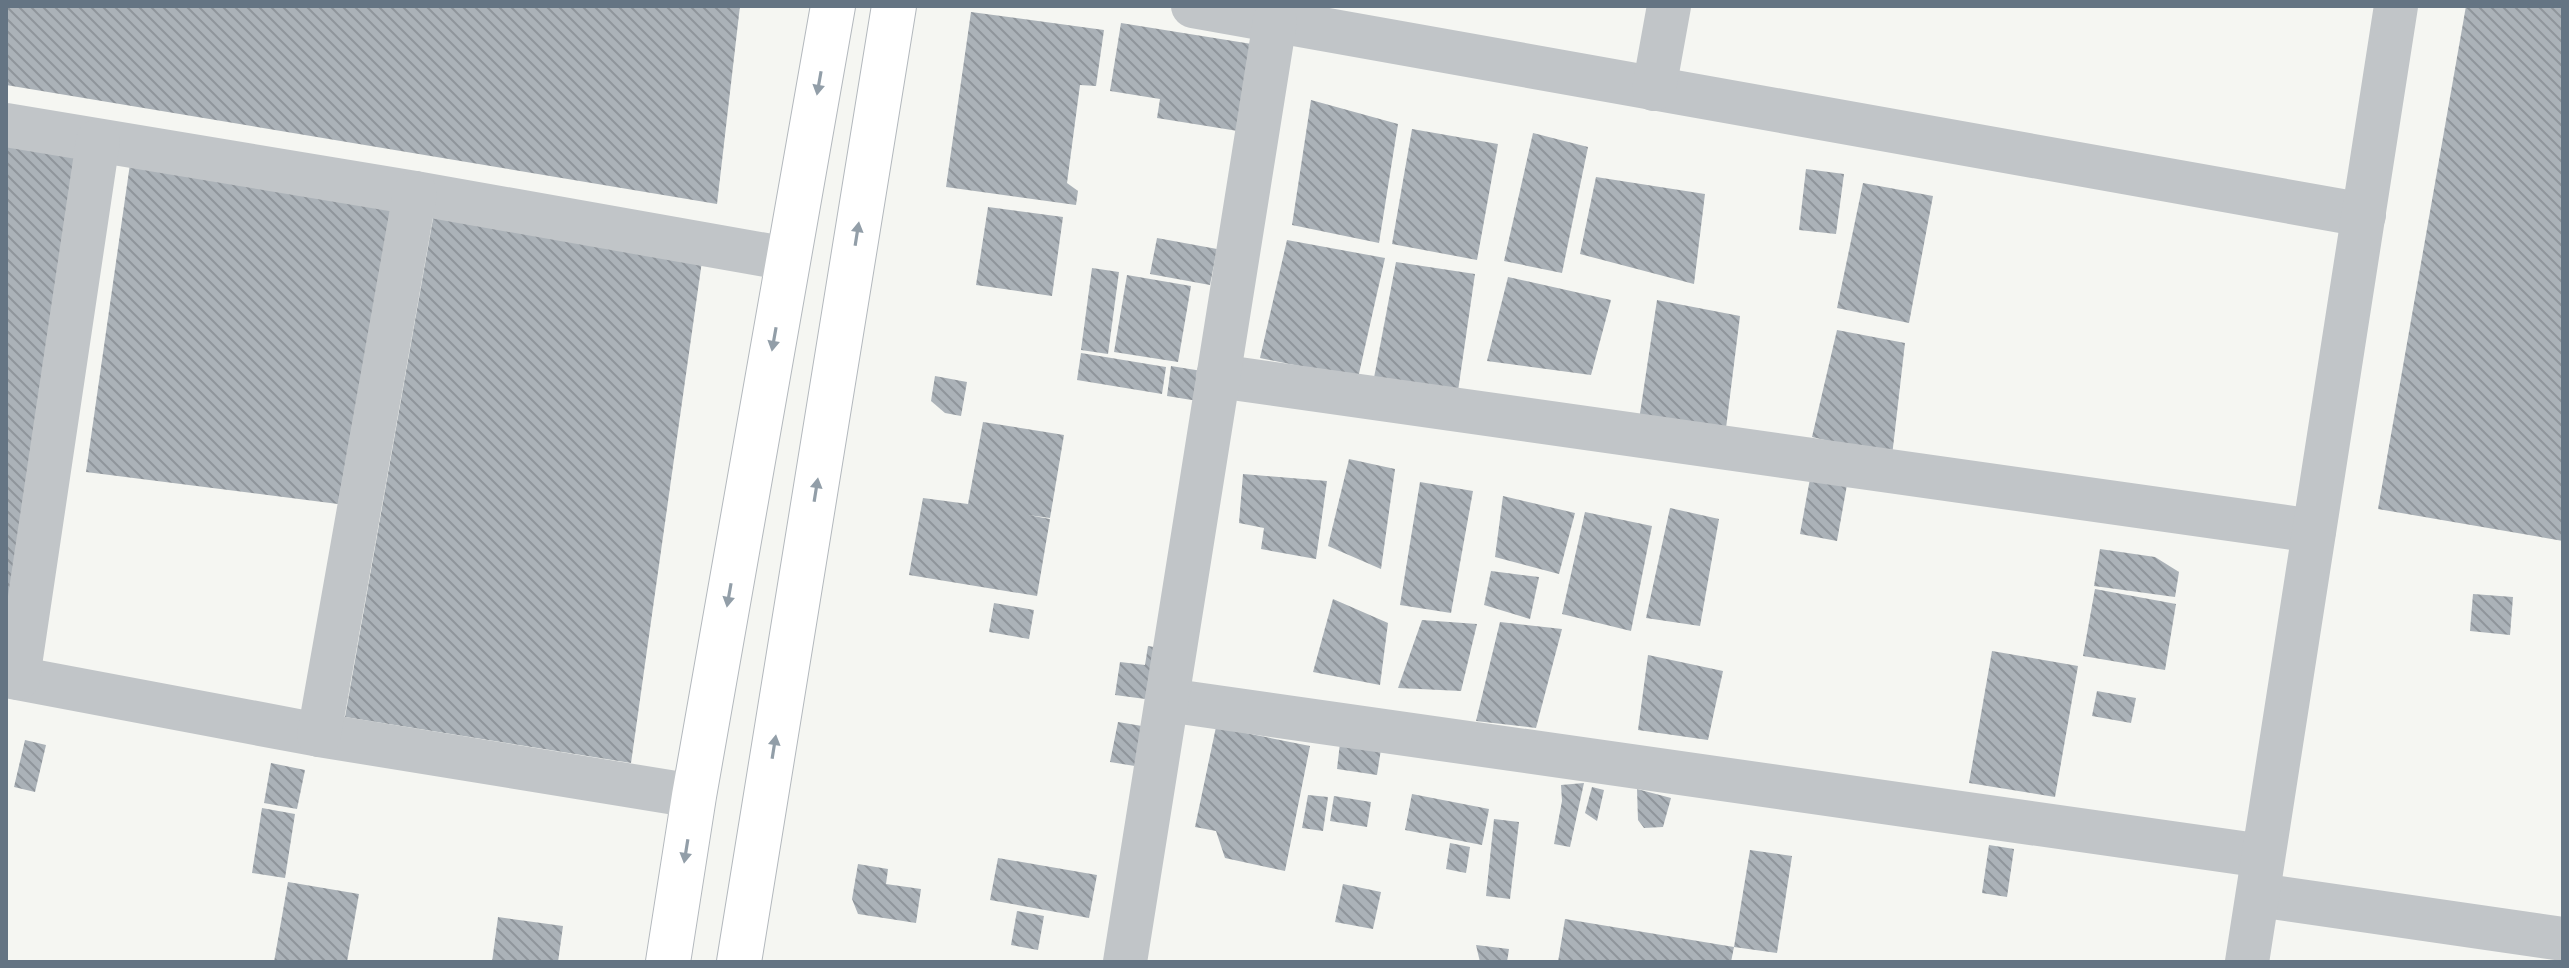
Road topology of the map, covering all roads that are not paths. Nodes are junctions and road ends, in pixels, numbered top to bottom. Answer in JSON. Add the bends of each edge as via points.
{"nodes":[{"id":1,"x":833,"y":6,"type":"edge"},
{"id":2,"x":894,"y":6,"type":"edge"},
{"id":3,"x":1193,"y":6,"type":"edge"},
{"id":4,"x":1669,"y":6,"type":"edge"},
{"id":5,"x":2396,"y":6,"type":"edge"},
{"id":6,"x":1275,"y":21,"type":"junction"},
{"id":7,"x":1654,"y":89,"type":"junction"},
{"id":8,"x":6,"y":125,"type":"edge"},
{"id":9,"x":98,"y":141,"type":"junction"},
{"id":10,"x":415,"y":193,"type":"junction"},
{"id":11,"x":2364,"y":215,"type":"junction"},
{"id":12,"x":788,"y":259,"type":"junction"},
{"id":13,"x":1218,"y":376,"type":"junction"},
{"id":14,"x":2314,"y":531,"type":"junction"},
{"id":15,"x":12,"y":677,"type":"edge"},
{"id":16,"x":1167,"y":700,"type":"junction"},
{"id":17,"x":319,"y":735,"type":"junction"},
{"id":18,"x":696,"y":787,"type":"junction"},
{"id":19,"x":767,"y":794,"type":"junction"},
{"id":20,"x":2260,"y":875,"type":"junction"},
{"id":21,"x":2563,"y":939,"type":"edge"},
{"id":22,"x":668,"y":962,"type":"edge"},
{"id":23,"x":739,"y":962,"type":"edge"},
{"id":24,"x":1125,"y":962,"type":"edge"},
{"id":25,"x":2247,"y":962,"type":"edge"}],
"edges":[{"from":1,"to":12,"type":"main road","one_way":true},
{"from":19,"to":2,"type":"main road","one_way":true},
{"from":3,"to":6,"type":"street"},
{"from":4,"to":7,"type":"street"},
{"from":5,"to":11,"type":"street"},
{"from":6,"to":7,"type":"street"},
{"from":6,"to":13,"type":"street"},
{"from":7,"to":11,"type":"street"},
{"from":8,"to":9,"type":"street"},
{"from":9,"to":10,"type":"street"},
{"from":9,"to":15,"type":"street"},
{"from":10,"to":12,"type":"street"},
{"from":10,"to":17,"type":"street"},
{"from":11,"to":14,"type":"street"},
{"from":12,"to":18,"type":"main road","one_way":true},
{"from":13,"to":14,"type":"street"},
{"from":13,"to":16,"type":"street"},
{"from":14,"to":20,"type":"street"},
{"from":15,"to":17,"type":"street"},
{"from":16,"to":20,"type":"street"},
{"from":16,"to":24,"type":"street"},
{"from":17,"to":18,"type":"street"},
{"from":18,"to":19,"type":"main road","via":[[719,808],[735,813],[750,810]]},
{"from":18,"to":22,"type":"main road","one_way":true},
{"from":19,"to":23,"type":"main road"},
{"from":20,"to":21,"type":"street"},
{"from":20,"to":25,"type":"street"}]}
